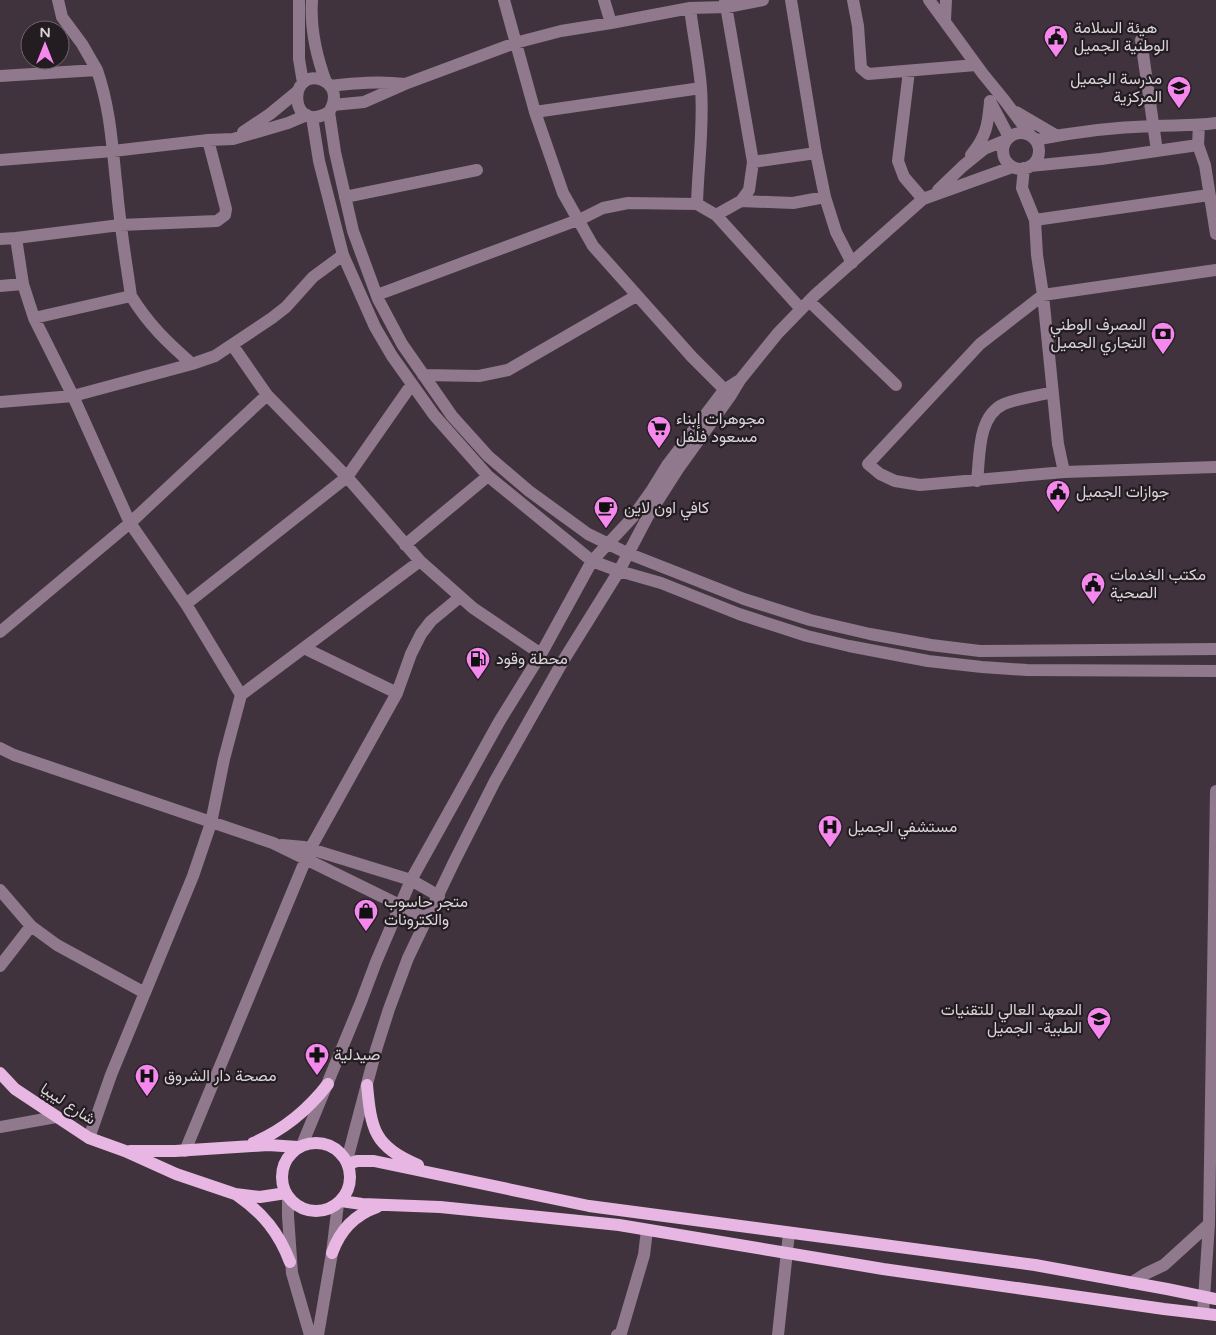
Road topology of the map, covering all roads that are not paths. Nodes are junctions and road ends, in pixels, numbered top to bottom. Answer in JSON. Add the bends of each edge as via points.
{"nodes":[{"id":1,"x":58,"y":0,"type":"edge"},
{"id":2,"x":299,"y":0,"type":"edge"},
{"id":3,"x":312,"y":0,"type":"edge"},
{"id":4,"x":504,"y":0,"type":"edge"},
{"id":5,"x":604,"y":0,"type":"edge"},
{"id":6,"x":763,"y":0,"type":"edge"},
{"id":7,"x":791,"y":0,"type":"edge"},
{"id":8,"x":853,"y":0,"type":"edge"},
{"id":9,"x":929,"y":0,"type":"edge"},
{"id":10,"x":946,"y":0,"type":"edge"},
{"id":11,"x":726,"y":3,"type":"edge"},
{"id":12,"x":690,"y":8,"type":"junction"},
{"id":13,"x":945,"y":20,"type":"junction"},
{"id":14,"x":611,"y":23,"type":"junction"},
{"id":15,"x":1141,"y":40,"type":"dead end"},
{"id":16,"x":515,"y":43,"type":"junction"},
{"id":17,"x":97,"y":70,"type":"junction"},
{"id":18,"x":979,"y":70,"type":"junction"},
{"id":19,"x":909,"y":71,"type":"junction"},
{"id":20,"x":0,"y":76,"type":"edge"},
{"id":21,"x":328,"y":84,"type":"junction"},
{"id":22,"x":405,"y":84,"type":"junction"},
{"id":23,"x":300,"y":87,"type":"junction"},
{"id":24,"x":701,"y":88,"type":"junction"},
{"id":25,"x":990,"y":102,"type":"junction"},
{"id":26,"x":331,"y":109,"type":"junction"},
{"id":27,"x":1011,"y":109,"type":"junction"},
{"id":28,"x":535,"y":112,"type":"junction"},
{"id":29,"x":309,"y":116,"type":"junction"},
{"id":30,"x":1216,"y":123,"type":"edge"},
{"id":31,"x":1153,"y":126,"type":"junction"},
{"id":32,"x":1199,"y":126,"type":"junction"},
{"id":33,"x":1057,"y":136,"type":"junction"},
{"id":34,"x":1033,"y":138,"type":"junction"},
{"id":35,"x":233,"y":139,"type":"junction"},
{"id":36,"x":1007,"y":139,"type":"junction"},
{"id":37,"x":208,"y":140,"type":"junction"},
{"id":38,"x":1198,"y":145,"type":"junction"},
{"id":39,"x":113,"y":151,"type":"junction"},
{"id":40,"x":1157,"y":151,"type":"junction"},
{"id":41,"x":816,"y":153,"type":"junction"},
{"id":42,"x":0,"y":160,"type":"edge"},
{"id":43,"x":753,"y":162,"type":"junction"},
{"id":44,"x":1210,"y":165,"type":"edge"},
{"id":45,"x":963,"y":166,"type":"junction"},
{"id":46,"x":1022,"y":167,"type":"junction"},
{"id":47,"x":477,"y":170,"type":"dead end"},
{"id":48,"x":1209,"y":195,"type":"junction"},
{"id":49,"x":345,"y":197,"type":"junction"},
{"id":50,"x":826,"y":197,"type":"junction"},
{"id":51,"x":928,"y":198,"type":"junction"},
{"id":52,"x":742,"y":202,"type":"junction"},
{"id":53,"x":697,"y":204,"type":"junction"},
{"id":54,"x":716,"y":215,"type":"junction"},
{"id":55,"x":578,"y":219,"type":"junction"},
{"id":56,"x":1035,"y":220,"type":"junction"},
{"id":57,"x":120,"y":226,"type":"junction"},
{"id":58,"x":1216,"y":234,"type":"edge"},
{"id":59,"x":16,"y":238,"type":"junction"},
{"id":60,"x":0,"y":239,"type":"edge"},
{"id":61,"x":343,"y":255,"type":"junction"},
{"id":62,"x":852,"y":262,"type":"junction"},
{"id":63,"x":1216,"y":270,"type":"edge"},
{"id":64,"x":23,"y":284,"type":"junction"},
{"id":65,"x":0,"y":286,"type":"edge"},
{"id":66,"x":377,"y":295,"type":"junction"},
{"id":67,"x":1043,"y":295,"type":"junction"},
{"id":68,"x":131,"y":296,"type":"junction"},
{"id":69,"x":636,"y":296,"type":"junction"},
{"id":70,"x":805,"y":305,"type":"junction"},
{"id":71,"x":34,"y":318,"type":"junction"},
{"id":72,"x":232,"y":346,"type":"junction"},
{"id":73,"x":192,"y":364,"type":"junction"},
{"id":74,"x":423,"y":375,"type":"junction"},
{"id":75,"x":412,"y":384,"type":"junction"},
{"id":76,"x":896,"y":385,"type":"dead end"},
{"id":77,"x":728,"y":392,"type":"junction"},
{"id":78,"x":1052,"y":392,"type":"junction"},
{"id":79,"x":267,"y":395,"type":"junction"},
{"id":80,"x":73,"y":396,"type":"junction"},
{"id":81,"x":0,"y":402,"type":"edge"},
{"id":82,"x":1216,"y":468,"type":"edge"},
{"id":83,"x":1064,"y":472,"type":"junction"},
{"id":84,"x":488,"y":476,"type":"junction"},
{"id":85,"x":346,"y":477,"type":"junction"},
{"id":86,"x":977,"y":481,"type":"junction"},
{"id":87,"x":130,"y":523,"type":"junction"},
{"id":88,"x":607,"y":543,"type":"junction"},
{"id":89,"x":405,"y":545,"type":"junction"},
{"id":90,"x":628,"y":553,"type":"junction"},
{"id":91,"x":420,"y":561,"type":"junction"},
{"id":92,"x":592,"y":561,"type":"junction"},
{"id":93,"x":619,"y":571,"type":"junction"},
{"id":94,"x":460,"y":597,"type":"junction"},
{"id":95,"x":186,"y":604,"type":"junction"},
{"id":96,"x":0,"y":632,"type":"edge"},
{"id":97,"x":304,"y":648,"type":"junction"},
{"id":98,"x":1216,"y":649,"type":"edge"},
{"id":99,"x":541,"y":654,"type":"junction"},
{"id":100,"x":1216,"y":671,"type":"edge"},
{"id":101,"x":397,"y":694,"type":"junction"},
{"id":102,"x":240,"y":695,"type":"junction"},
{"id":103,"x":0,"y":748,"type":"edge"},
{"id":104,"x":1216,"y":791,"type":"edge"},
{"id":105,"x":212,"y":823,"type":"junction"},
{"id":106,"x":308,"y":855,"type":"junction"},
{"id":107,"x":410,"y":880,"type":"junction"},
{"id":108,"x":0,"y":890,"type":"edge"},
{"id":109,"x":439,"y":896,"type":"junction"},
{"id":110,"x":401,"y":905,"type":"junction"},
{"id":111,"x":428,"y":919,"type":"junction"},
{"id":112,"x":31,"y":926,"type":"junction"},
{"id":113,"x":0,"y":966,"type":"edge"},
{"id":114,"x":145,"y":993,"type":"junction"},
{"id":115,"x":0,"y":1074,"type":"edge"},
{"id":116,"x":328,"y":1084,"type":"junction"},
{"id":117,"x":1214,"y":1084,"type":"edge"},
{"id":118,"x":367,"y":1085,"type":"junction"},
{"id":119,"x":56,"y":1117,"type":"junction"},
{"id":120,"x":0,"y":1127,"type":"edge"},
{"id":121,"x":89,"y":1138,"type":"junction"},
{"id":122,"x":300,"y":1146,"type":"junction"},
{"id":123,"x":232,"y":1148,"type":"junction"},
{"id":124,"x":125,"y":1151,"type":"junction"},
{"id":125,"x":185,"y":1151,"type":"junction"},
{"id":126,"x":347,"y":1162,"type":"junction"},
{"id":127,"x":441,"y":1174,"type":"junction"},
{"id":128,"x":235,"y":1194,"type":"junction"},
{"id":129,"x":287,"y":1195,"type":"junction"},
{"id":130,"x":339,"y":1202,"type":"junction"},
{"id":131,"x":389,"y":1204,"type":"junction"},
{"id":132,"x":1209,"y":1224,"type":"junction"},
{"id":133,"x":646,"y":1230,"type":"junction"},
{"id":134,"x":789,"y":1234,"type":"junction"},
{"id":135,"x":332,"y":1253,"type":"junction"},
{"id":136,"x":786,"y":1253,"type":"junction"},
{"id":137,"x":290,"y":1262,"type":"junction"},
{"id":138,"x":1131,"y":1283,"type":"junction"},
{"id":139,"x":1210,"y":1298,"type":"edge"},
{"id":140,"x":1210,"y":1314,"type":"edge"},
{"id":141,"x":310,"y":1335,"type":"edge"},
{"id":142,"x":318,"y":1335,"type":"edge"},
{"id":143,"x":617,"y":1335,"type":"edge"},
{"id":144,"x":778,"y":1335,"type":"edge"}],
"edges":[{"from":1,"to":17,"type":"street","via":[[62,17]]},
{"from":2,"to":23,"type":"street"},
{"from":3,"to":21,"type":"street","via":[[316,57]]},
{"from":4,"to":16,"type":"street"},
{"from":5,"to":14,"type":"street"},
{"from":6,"to":11,"type":"street"},
{"from":7,"to":41,"type":"street"},
{"from":8,"to":19,"type":"street","via":[[861,68],[868,74]]},
{"from":9,"to":13,"type":"street"},
{"from":10,"to":13,"type":"street"},
{"from":11,"to":12,"type":"street"},
{"from":11,"to":43,"type":"street"},
{"from":12,"to":14,"type":"street"},
{"from":12,"to":24,"type":"street"},
{"from":13,"to":18,"type":"street"},
{"from":14,"to":16,"type":"street","via":[[561,30]]},
{"from":15,"to":31,"type":"street"},
{"from":16,"to":22,"type":"street"},
{"from":16,"to":28,"type":"street"},
{"from":17,"to":20,"type":"street"},
{"from":17,"to":39,"type":"street","via":[[110,117]]},
{"from":18,"to":19,"type":"street"},
{"from":18,"to":25,"type":"street"},
{"from":18,"to":27,"type":"street"},
{"from":19,"to":51,"type":"street","via":[[898,161],[904,177]]},
{"from":21,"to":22,"type":"street"},
{"from":21,"to":23,"type":"street","via":[[311,79]]},
{"from":21,"to":26,"type":"street","via":[[335,95]]},
{"from":22,"to":26,"type":"street","via":[[364,102]]},
{"from":23,"to":29,"type":"street","via":[[296,100],[300,109]]},
{"from":23,"to":35,"type":"street","via":[[270,114]]},
{"from":24,"to":28,"type":"street"},
{"from":24,"to":53,"type":"street","via":[[702,132]]},
{"from":25,"to":36,"type":"street"},
{"from":25,"to":45,"type":"street","via":[[988,126],[978,147]]},
{"from":26,"to":29,"type":"street","via":[[322,116]]},
{"from":26,"to":49,"type":"street","via":[[331,136]]},
{"from":27,"to":33,"type":"street"},
{"from":27,"to":34,"type":"street"},
{"from":28,"to":55,"type":"street","via":[[564,193]]},
{"from":29,"to":35,"type":"street"},
{"from":29,"to":61,"type":"street"},
{"from":30,"to":32,"type":"street"},
{"from":31,"to":32,"type":"street"},
{"from":31,"to":33,"type":"street"},
{"from":31,"to":40,"type":"street"},
{"from":32,"to":38,"type":"street"},
{"from":33,"to":34,"type":"street"},
{"from":34,"to":36,"type":"street","via":[[1020,132]]},
{"from":34,"to":46,"type":"street","via":[[1038,157]]},
{"from":35,"to":37,"type":"street"},
{"from":36,"to":45,"type":"street","via":[[984,149]]},
{"from":36,"to":46,"type":"street","via":[[1003,148],[1006,162]]},
{"from":37,"to":39,"type":"street"},
{"from":37,"to":57,"type":"street","via":[[225,215],[217,221]]},
{"from":38,"to":40,"type":"street"},
{"from":38,"to":44,"type":"street"},
{"from":39,"to":42,"type":"street"},
{"from":39,"to":57,"type":"street"},
{"from":40,"to":46,"type":"street"},
{"from":41,"to":43,"type":"street"},
{"from":41,"to":50,"type":"street"},
{"from":43,"to":52,"type":"street","via":[[749,190]]},
{"from":44,"to":48,"type":"street"},
{"from":45,"to":51,"type":"street"},
{"from":46,"to":51,"type":"street"},
{"from":46,"to":56,"type":"street","via":[[1022,188]]},
{"from":47,"to":49,"type":"street"},
{"from":48,"to":56,"type":"street"},
{"from":48,"to":58,"type":"street"},
{"from":49,"to":66,"type":"street","via":[[358,247]]},
{"from":50,"to":52,"type":"street","via":[[793,203]]},
{"from":50,"to":62,"type":"street","via":[[836,232]]},
{"from":51,"to":62,"type":"street"},
{"from":52,"to":54,"type":"street"},
{"from":53,"to":54,"type":"street"},
{"from":53,"to":55,"type":"street","via":[[628,203],[603,208]]},
{"from":54,"to":70,"type":"street"},
{"from":55,"to":66,"type":"street"},
{"from":55,"to":69,"type":"street","via":[[593,246]]},
{"from":56,"to":67,"type":"street"},
{"from":57,"to":59,"type":"street"},
{"from":57,"to":68,"type":"street"},
{"from":59,"to":60,"type":"street"},
{"from":59,"to":64,"type":"street"},
{"from":61,"to":72,"type":"street","via":[[312,278],[286,307]]},
{"from":61,"to":75,"type":"street","via":[[382,341]]},
{"from":62,"to":70,"type":"street"},
{"from":63,"to":67,"type":"street"},
{"from":64,"to":65,"type":"street"},
{"from":64,"to":71,"type":"street"},
{"from":66,"to":74,"type":"street","via":[[402,344]]},
{"from":67,"to":78,"type":"street"},
{"from":67,"to":86,"type":"street","via":[[980,344],[868,464],[895,482],[906,484]]},
{"from":68,"to":71,"type":"street"},
{"from":68,"to":73,"type":"street","via":[[163,339]]},
{"from":69,"to":74,"type":"street","via":[[508,370],[479,376]]},
{"from":69,"to":77,"type":"street"},
{"from":70,"to":76,"type":"street"},
{"from":70,"to":77,"type":"street"},
{"from":71,"to":80,"type":"street"},
{"from":72,"to":73,"type":"street"},
{"from":72,"to":79,"type":"street"},
{"from":73,"to":80,"type":"street"},
{"from":74,"to":88,"type":"street","via":[[452,416],[488,456],[575,526]]},
{"from":75,"to":84,"type":"street","via":[[438,421]]},
{"from":75,"to":85,"type":"street"},
{"from":77,"to":88,"type":"street","via":[[668,464],[632,518]]},
{"from":77,"to":90,"type":"street","via":[[656,502]]},
{"from":78,"to":83,"type":"street"},
{"from":78,"to":86,"type":"street","via":[[1002,405],[991,415],[984,426]]},
{"from":79,"to":85,"type":"street"},
{"from":79,"to":87,"type":"street"},
{"from":80,"to":81,"type":"street"},
{"from":80,"to":87,"type":"street"},
{"from":82,"to":83,"type":"street"},
{"from":83,"to":86,"type":"street"},
{"from":84,"to":89,"type":"street"},
{"from":84,"to":92,"type":"street"},
{"from":85,"to":89,"type":"street"},
{"from":85,"to":95,"type":"street"},
{"from":87,"to":95,"type":"street"},
{"from":87,"to":96,"type":"street"},
{"from":88,"to":90,"type":"street"},
{"from":88,"to":92,"type":"street"},
{"from":89,"to":91,"type":"street"},
{"from":90,"to":93,"type":"street"},
{"from":90,"to":98,"type":"street","via":[[721,591],[784,612],[870,634],[931,645],[980,651]]},
{"from":91,"to":94,"type":"street"},
{"from":91,"to":97,"type":"street"},
{"from":92,"to":93,"type":"street"},
{"from":92,"to":99,"type":"street"},
{"from":93,"to":100,"type":"street","via":[[807,636],[928,661],[1027,670]]},
{"from":93,"to":109,"type":"street","via":[[495,781]]},
{"from":94,"to":99,"type":"street"},
{"from":94,"to":101,"type":"street","via":[[431,621],[421,634]]},
{"from":95,"to":102,"type":"street"},
{"from":97,"to":101,"type":"street"},
{"from":97,"to":102,"type":"street"},
{"from":99,"to":107,"type":"street"},
{"from":101,"to":106,"type":"street"},
{"from":102,"to":105,"type":"street"},
{"from":103,"to":105,"type":"street"},
{"from":104,"to":117,"type":"street","via":[[1212,969]]},
{"from":105,"to":106,"type":"street"},
{"from":105,"to":114,"type":"street"},
{"from":106,"to":107,"type":"street"},
{"from":106,"to":110,"type":"street"},
{"from":106,"to":125,"type":"street"},
{"from":107,"to":109,"type":"street"},
{"from":107,"to":110,"type":"street"},
{"from":108,"to":112,"type":"street"},
{"from":109,"to":111,"type":"street"},
{"from":110,"to":111,"type":"street"},
{"from":110,"to":116,"type":"street"},
{"from":111,"to":118,"type":"street","via":[[408,958],[389,1008]]},
{"from":112,"to":113,"type":"street"},
{"from":112,"to":114,"type":"street","via":[[57,945]]},
{"from":114,"to":121,"type":"street"},
{"from":115,"to":119,"type":"main road","name":"شارع ليبيا","via":[[15,1089]]},
{"from":116,"to":122,"type":"street"},
{"from":116,"to":123,"type":"main road","via":[[287,1126],[261,1140]]},
{"from":117,"to":132,"type":"street"},
{"from":118,"to":126,"type":"street"},
{"from":118,"to":127,"type":"main road","via":[[372,1124],[385,1146],[409,1161]]},
{"from":119,"to":120,"type":"street"},
{"from":119,"to":121,"type":"main road","name":"شارع ليبيا"},
{"from":121,"to":124,"type":"main road","name":"شارع ليبيا"},
{"from":122,"to":123,"type":"main road"},
{"from":122,"to":126,"type":"main road","via":[[317,1142],[331,1145]]},
{"from":122,"to":129,"type":"main road","via":[[284,1164],[282,1179]]},
{"from":123,"to":125,"type":"main road"},
{"from":124,"to":125,"type":"main road"},
{"from":124,"to":128,"type":"main road","name":"شارع ليبيا","via":[[176,1174]]},
{"from":126,"to":127,"type":"main road","via":[[365,1160]]},
{"from":126,"to":130,"type":"main road","via":[[350,1183]]},
{"from":127,"to":134,"type":"main road","via":[[589,1206]]},
{"from":128,"to":129,"type":"main road","via":[[260,1197]]},
{"from":128,"to":137,"type":"main road","via":[[269,1223]]},
{"from":129,"to":130,"type":"main road","via":[[300,1207],[315,1211],[331,1208]]},
{"from":129,"to":137,"type":"street"},
{"from":130,"to":131,"type":"main road"},
{"from":130,"to":135,"type":"street"},
{"from":131,"to":133,"type":"main road"},
{"from":131,"to":135,"type":"main road","via":[[353,1219],[336,1240]]},
{"from":132,"to":138,"type":"street","via":[[1164,1265]]},
{"from":132,"to":139,"type":"street"},
{"from":133,"to":136,"type":"main road"},
{"from":133,"to":143,"type":"street","via":[[644,1256],[621,1333]]},
{"from":134,"to":136,"type":"street"},
{"from":134,"to":138,"type":"main road","via":[[981,1257]]},
{"from":135,"to":142,"type":"street"},
{"from":136,"to":140,"type":"main road"},
{"from":136,"to":144,"type":"street"},
{"from":137,"to":141,"type":"street"},
{"from":138,"to":139,"type":"main road"},
{"from":139,"to":140,"type":"street"}]}
